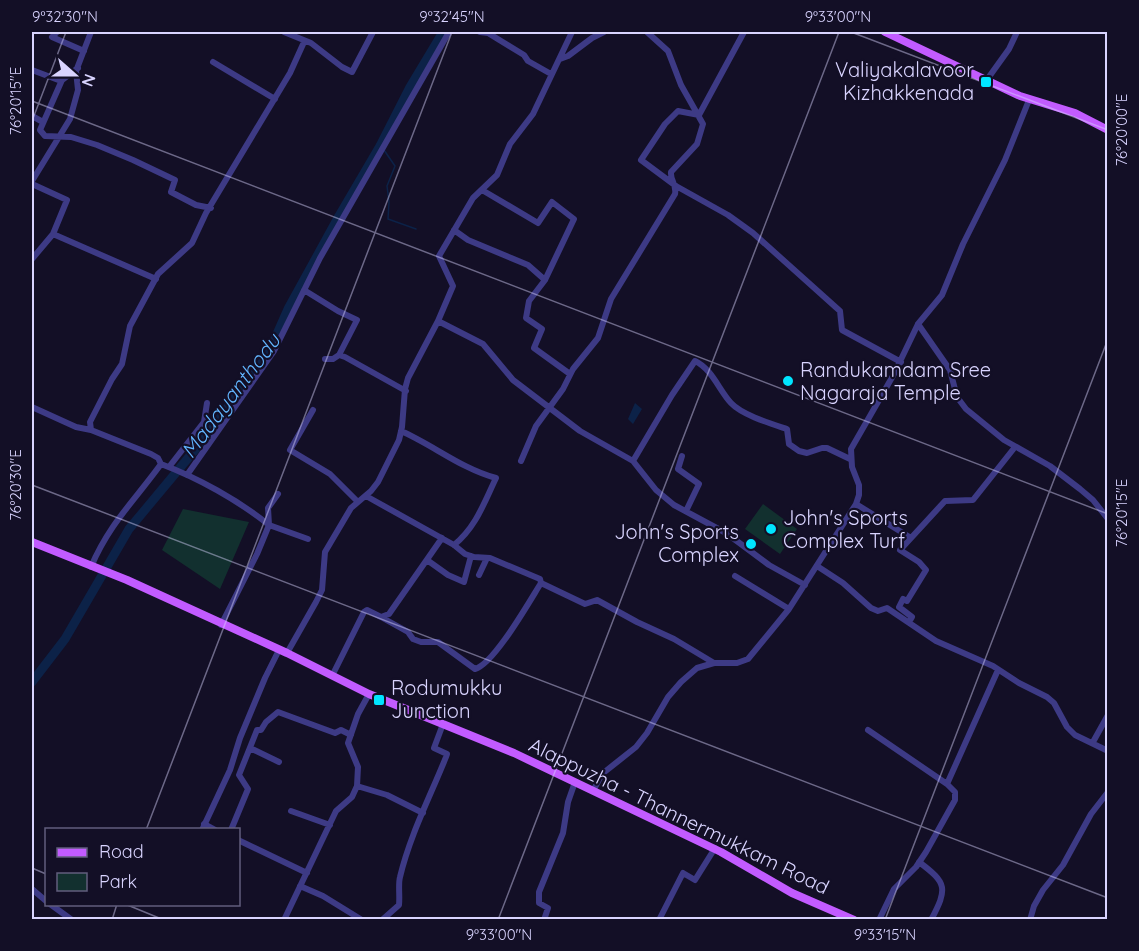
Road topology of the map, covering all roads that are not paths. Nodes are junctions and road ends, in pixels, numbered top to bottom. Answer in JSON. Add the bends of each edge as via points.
{"nodes":[{"id":1,"x":57,"y":32,"type":"edge"},
{"id":2,"x":91,"y":32,"type":"edge"},
{"id":3,"x":284,"y":32,"type":"edge"},
{"id":4,"x":373,"y":32,"type":"edge"},
{"id":5,"x":449,"y":32,"type":"edge"},
{"id":6,"x":480,"y":32,"type":"edge"},
{"id":7,"x":572,"y":32,"type":"edge"},
{"id":8,"x":604,"y":32,"type":"edge"},
{"id":9,"x":647,"y":32,"type":"edge"},
{"id":10,"x":744,"y":32,"type":"edge"},
{"id":11,"x":885,"y":32,"type":"edge"},
{"id":12,"x":1017,"y":32,"type":"edge"},
{"id":13,"x":304,"y":42,"type":"junction"},
{"id":14,"x":84,"y":51,"type":"junction"},
{"id":15,"x":559,"y":59,"type":"junction"},
{"id":16,"x":213,"y":62,"type":"dead end"},
{"id":17,"x":78,"y":68,"type":"junction"},
{"id":18,"x":32,"y":69,"type":"edge"},
{"id":19,"x":551,"y":74,"type":"junction"},
{"id":20,"x":61,"y":81,"type":"junction"},
{"id":21,"x":986,"y":81,"type":"junction"},
{"id":22,"x":275,"y":99,"type":"junction"},
{"id":23,"x":1029,"y":100,"type":"junction"},
{"id":24,"x":699,"y":115,"type":"junction"},
{"id":25,"x":32,"y":116,"type":"edge"},
{"id":26,"x":44,"y":122,"type":"junction"},
{"id":27,"x":1107,"y":130,"type":"edge"},
{"id":28,"x":58,"y":138,"type":"junction"},
{"id":29,"x":32,"y":183,"type":"edge"},
{"id":30,"x":676,"y":186,"type":"junction"},
{"id":31,"x":482,"y":190,"type":"junction"},
{"id":32,"x":211,"y":208,"type":"junction"},
{"id":33,"x":454,"y":230,"type":"junction"},
{"id":34,"x":53,"y":234,"type":"junction"},
{"id":35,"x":32,"y":259,"type":"edge"},
{"id":36,"x":156,"y":279,"type":"junction"},
{"id":37,"x":545,"y":280,"type":"junction"},
{"id":38,"x":304,"y":290,"type":"junction"},
{"id":39,"x":438,"y":321,"type":"junction"},
{"id":40,"x":918,"y":324,"type":"junction"},
{"id":41,"x":339,"y":355,"type":"junction"},
{"id":42,"x":325,"y":359,"type":"dead end"},
{"id":43,"x":901,"y":362,"type":"junction"},
{"id":44,"x":570,"y":374,"type":"junction"},
{"id":45,"x":406,"y":391,"type":"junction"},
{"id":46,"x":207,"y":403,"type":"dead end"},
{"id":47,"x":32,"y":407,"type":"edge"},
{"id":48,"x":548,"y":408,"type":"junction"},
{"id":49,"x":313,"y":410,"type":"dead end"},
{"id":50,"x":91,"y":430,"type":"junction"},
{"id":51,"x":401,"y":431,"type":"junction"},
{"id":52,"x":1015,"y":447,"type":"junction"},
{"id":53,"x":682,"y":456,"type":"dead end"},
{"id":54,"x":850,"y":459,"type":"junction"},
{"id":55,"x":521,"y":461,"type":"dead end"},
{"id":56,"x":633,"y":461,"type":"junction"},
{"id":57,"x":161,"y":464,"type":"junction"},
{"id":58,"x":171,"y":468,"type":"junction"},
{"id":59,"x":187,"y":475,"type":"junction"},
{"id":60,"x":278,"y":495,"type":"dead end"},
{"id":61,"x":366,"y":496,"type":"junction"},
{"id":62,"x":357,"y":501,"type":"junction"},
{"id":63,"x":856,"y":504,"type":"junction"},
{"id":64,"x":686,"y":511,"type":"junction"},
{"id":65,"x":1107,"y":519,"type":"edge"},
{"id":66,"x":269,"y":525,"type":"junction"},
{"id":67,"x":442,"y":538,"type":"junction"},
{"id":68,"x":911,"y":538,"type":"junction"},
{"id":69,"x":308,"y":539,"type":"dead end"},
{"id":70,"x":32,"y":542,"type":"edge"},
{"id":71,"x":454,"y":544,"type":"junction"},
{"id":72,"x":471,"y":556,"type":"junction"},
{"id":73,"x":487,"y":558,"type":"junction"},
{"id":74,"x":427,"y":560,"type":"junction"},
{"id":75,"x":817,"y":566,"type":"junction"},
{"id":76,"x":93,"y":567,"type":"junction"},
{"id":77,"x":480,"y":575,"type":"dead end"},
{"id":78,"x":735,"y":576,"type":"dead end"},
{"id":79,"x":541,"y":583,"type":"junction"},
{"id":80,"x":806,"y":585,"type":"junction"},
{"id":81,"x":789,"y":609,"type":"junction"},
{"id":82,"x":381,"y":617,"type":"junction"},
{"id":83,"x":909,"y":622,"type":"junction"},
{"id":84,"x":221,"y":625,"type":"junction"},
{"id":85,"x":283,"y":652,"type":"junction"},
{"id":86,"x":714,"y":663,"type":"junction"},
{"id":87,"x":998,"y":670,"type":"junction"},
{"id":88,"x":332,"y":676,"type":"junction"},
{"id":89,"x":369,"y":694,"type":"junction"},
{"id":90,"x":1107,"y":715,"type":"edge"},
{"id":91,"x":443,"y":724,"type":"junction"},
{"id":92,"x":868,"y":730,"type":"dead end"},
{"id":93,"x":351,"y":735,"type":"junction"},
{"id":94,"x":1093,"y":742,"type":"junction"},
{"id":95,"x":250,"y":748,"type":"junction"},
{"id":96,"x":1107,"y":751,"type":"edge"},
{"id":97,"x":279,"y":762,"type":"dead end"},
{"id":98,"x":575,"y":782,"type":"junction"},
{"id":99,"x":947,"y":784,"type":"junction"},
{"id":100,"x":357,"y":786,"type":"junction"},
{"id":101,"x":593,"y":790,"type":"junction"},
{"id":102,"x":1107,"y":792,"type":"edge"},
{"id":103,"x":291,"y":811,"type":"dead end"},
{"id":104,"x":423,"y":813,"type":"junction"},
{"id":105,"x":330,"y":825,"type":"junction"},
{"id":106,"x":203,"y":827,"type":"edge"},
{"id":107,"x":232,"y":828,"type":"edge"},
{"id":108,"x":240,"y":841,"type":"edge"},
{"id":109,"x":715,"y":848,"type":"junction"},
{"id":110,"x":919,"y":862,"type":"junction"},
{"id":111,"x":307,"y":873,"type":"junction"},
{"id":112,"x":300,"y":886,"type":"junction"},
{"id":113,"x":32,"y":890,"type":"edge"},
{"id":114,"x":45,"y":901,"type":"edge"},
{"id":115,"x":53,"y":906,"type":"edge"},
{"id":116,"x":72,"y":920,"type":"edge"},
{"id":117,"x":284,"y":920,"type":"edge"},
{"id":118,"x":362,"y":920,"type":"edge"},
{"id":119,"x":382,"y":920,"type":"edge"},
{"id":120,"x":544,"y":920,"type":"edge"},
{"id":121,"x":659,"y":920,"type":"edge"},
{"id":122,"x":855,"y":920,"type":"edge"},
{"id":123,"x":879,"y":920,"type":"edge"},
{"id":124,"x":931,"y":920,"type":"edge"},
{"id":125,"x":1030,"y":920,"type":"edge"}],
"edges":[{"from":1,"to":14,"type":"street","via":[[52,37]]},
{"from":2,"to":14,"type":"street"},
{"from":3,"to":13,"type":"street"},
{"from":4,"to":13,"type":"street","via":[[352,72]]},
{"from":5,"to":38,"type":"street"},
{"from":6,"to":19,"type":"street","via":[[488,33]]},
{"from":7,"to":15,"type":"street"},
{"from":8,"to":15,"type":"street"},
{"from":9,"to":24,"type":"street","via":[[668,51],[681,85]]},
{"from":10,"to":24,"type":"street"},
{"from":11,"to":21,"type":"main road"},
{"from":12,"to":21,"type":"street"},
{"from":13,"to":22,"type":"street"},
{"from":14,"to":17,"type":"street"},
{"from":15,"to":19,"type":"street"},
{"from":16,"to":22,"type":"street"},
{"from":17,"to":20,"type":"street"},
{"from":17,"to":28,"type":"street","via":[[78,90],[70,119]]},
{"from":18,"to":20,"type":"street"},
{"from":19,"to":31,"type":"street","via":[[533,114],[510,144],[497,175]]},
{"from":20,"to":26,"type":"street"},
{"from":21,"to":23,"type":"main road"},
{"from":22,"to":32,"type":"street"},
{"from":23,"to":27,"type":"main road","via":[[1075,113]]},
{"from":23,"to":40,"type":"street","via":[[942,295]]},
{"from":24,"to":30,"type":"street","via":[[703,124],[697,144],[671,172]]},
{"from":24,"to":30,"type":"street","via":[[678,111],[641,160]]},
{"from":25,"to":26,"type":"street"},
{"from":26,"to":28,"type":"street","via":[[40,130],[45,136]]},
{"from":28,"to":29,"type":"street"},
{"from":28,"to":32,"type":"street","via":[[71,137],[134,160],[175,180],[171,192]]},
{"from":29,"to":34,"type":"street","via":[[67,200]]},
{"from":30,"to":43,"type":"street","via":[[753,233],[840,311],[842,330]]},
{"from":30,"to":44,"type":"street","via":[[675,194],[611,299],[597,338]]},
{"from":31,"to":33,"type":"street"},
{"from":31,"to":37,"type":"street","via":[[538,223],[552,202],[574,219]]},
{"from":32,"to":36,"type":"street","via":[[192,243]]},
{"from":33,"to":37,"type":"street","via":[[468,240],[528,265]]},
{"from":33,"to":39,"type":"street","via":[[439,256],[453,286]]},
{"from":34,"to":35,"type":"street"},
{"from":34,"to":36,"type":"street"},
{"from":36,"to":50,"type":"street","via":[[130,326],[125,356],[90,422]]},
{"from":37,"to":44,"type":"street","via":[[529,301],[526,318],[542,329],[534,348]]},
{"from":38,"to":41,"type":"street","via":[[357,320]]},
{"from":38,"to":59,"type":"street","via":[[274,351]]},
{"from":39,"to":45,"type":"street","via":[[408,378]]},
{"from":39,"to":48,"type":"street","via":[[483,344],[513,380]]},
{"from":40,"to":43,"type":"street"},
{"from":40,"to":52,"type":"street","via":[[950,370],[957,397],[966,410]]},
{"from":41,"to":42,"type":"street"},
{"from":41,"to":45,"type":"street"},
{"from":43,"to":54,"type":"street","via":[[854,441]]},
{"from":44,"to":48,"type":"street"},
{"from":45,"to":51,"type":"street"},
{"from":46,"to":58,"type":"street","via":[[204,422]]},
{"from":47,"to":50,"type":"street"},
{"from":48,"to":55,"type":"street"},
{"from":48,"to":56,"type":"street"},
{"from":49,"to":62,"type":"street","via":[[290,450],[330,474]]},
{"from":50,"to":57,"type":"street","via":[[151,454]]},
{"from":51,"to":61,"type":"street","via":[[378,482]]},
{"from":51,"to":71,"type":"street","via":[[480,474],[496,478],[477,519]]},
{"from":52,"to":65,"type":"street","via":[[1050,466],[1080,489]]},
{"from":52,"to":68,"type":"street","via":[[973,500],[945,501]]},
{"from":53,"to":64,"type":"street","via":[[678,470],[699,484]]},
{"from":54,"to":56,"type":"street","via":[[827,448],[800,452],[789,444],[786,429],[733,405],[695,361]]},
{"from":54,"to":63,"type":"street","via":[[859,485]]},
{"from":56,"to":64,"type":"street","via":[[656,490]]},
{"from":57,"to":58,"type":"street"},
{"from":57,"to":76,"type":"street","via":[[116,519],[100,545]]},
{"from":58,"to":59,"type":"street"},
{"from":59,"to":66,"type":"street"},
{"from":60,"to":66,"type":"street","via":[[268,508]]},
{"from":61,"to":62,"type":"street"},
{"from":61,"to":67,"type":"street"},
{"from":62,"to":85,"type":"street","via":[[325,552],[322,590]]},
{"from":63,"to":68,"type":"street"},
{"from":63,"to":75,"type":"street"},
{"from":64,"to":80,"type":"street"},
{"from":66,"to":69,"type":"street"},
{"from":66,"to":84,"type":"street"},
{"from":67,"to":71,"type":"street"},
{"from":67,"to":74,"type":"street"},
{"from":68,"to":83,"type":"street","via":[[900,550],[926,570],[899,607],[912,617]]},
{"from":70,"to":76,"type":"main road"},
{"from":71,"to":72,"type":"street"},
{"from":72,"to":73,"type":"street"},
{"from":72,"to":74,"type":"street","via":[[464,582]]},
{"from":73,"to":77,"type":"street"},
{"from":73,"to":79,"type":"street","via":[[540,579]]},
{"from":74,"to":82,"type":"street","via":[[389,614]]},
{"from":75,"to":80,"type":"street"},
{"from":75,"to":83,"type":"street","via":[[871,608],[887,608]]},
{"from":76,"to":84,"type":"main road","name":"Alappuzha - Thannermukkam Road"},
{"from":78,"to":81,"type":"street"},
{"from":79,"to":82,"type":"street","via":[[508,635],[486,664],[476,669],[438,642],[413,639]]},
{"from":79,"to":86,"type":"street","via":[[585,604],[597,600]]},
{"from":80,"to":81,"type":"street"},
{"from":81,"to":86,"type":"street","via":[[748,659]]},
{"from":82,"to":88,"type":"street","via":[[364,612]]},
{"from":83,"to":87,"type":"street","via":[[936,641]]},
{"from":84,"to":85,"type":"main road","name":"Alappuzha - Thannermukkam Road"},
{"from":85,"to":88,"type":"main road","name":"Alappuzha - Thannermukkam Road"},
{"from":85,"to":106,"type":"street","via":[[240,738],[230,770]]},
{"from":86,"to":101,"type":"street","via":[[698,668],[681,682],[647,734],[602,774]]},
{"from":87,"to":94,"type":"street","via":[[1047,697],[1075,735]]},
{"from":87,"to":99,"type":"street"},
{"from":88,"to":89,"type":"main road","name":"Alappuzha - Thannermukkam Road"},
{"from":89,"to":91,"type":"main road","name":"Alappuzha - Thannermukkam Road"},
{"from":89,"to":93,"type":"street"},
{"from":90,"to":94,"type":"street"},
{"from":91,"to":98,"type":"main road","name":"Alappuzha - Thannermukkam Road"},
{"from":91,"to":104,"type":"street","via":[[434,747],[447,754]]},
{"from":92,"to":99,"type":"street"},
{"from":93,"to":95,"type":"street","via":[[278,712],[261,730],[257,729]]},
{"from":93,"to":100,"type":"street","via":[[348,743],[358,767]]},
{"from":94,"to":96,"type":"street"},
{"from":95,"to":97,"type":"street"},
{"from":95,"to":107,"type":"street","via":[[239,775],[248,789]]},
{"from":98,"to":101,"type":"main road","name":"Alappuzha - Thannermukkam Road"},
{"from":98,"to":120,"type":"street","via":[[563,833],[539,892],[539,903],[548,908]]},
{"from":99,"to":110,"type":"street","via":[[955,792],[955,800]]},
{"from":100,"to":104,"type":"street","via":[[387,795]]},
{"from":100,"to":105,"type":"street","via":[[352,797],[336,811]]},
{"from":101,"to":109,"type":"main road","name":"Alappuzha - Thannermukkam Road"},
{"from":102,"to":125,"type":"street","via":[[1090,814],[1063,865],[1043,890]]},
{"from":103,"to":105,"type":"street"},
{"from":104,"to":119,"type":"street","via":[[413,832],[399,880],[399,905]]},
{"from":105,"to":111,"type":"street"},
{"from":108,"to":111,"type":"street"},
{"from":109,"to":121,"type":"street","via":[[695,880],[683,873]]},
{"from":109,"to":122,"type":"main road","name":"Alappuzha - Thannermukkam Road","via":[[792,893]]},
{"from":110,"to":123,"type":"street","via":[[894,889]]},
{"from":110,"to":124,"type":"street","via":[[941,882],[942,894]]},
{"from":111,"to":112,"type":"street"},
{"from":112,"to":117,"type":"street"},
{"from":112,"to":118,"type":"street"},
{"from":113,"to":114,"type":"street"},
{"from":115,"to":116,"type":"street"}]}
